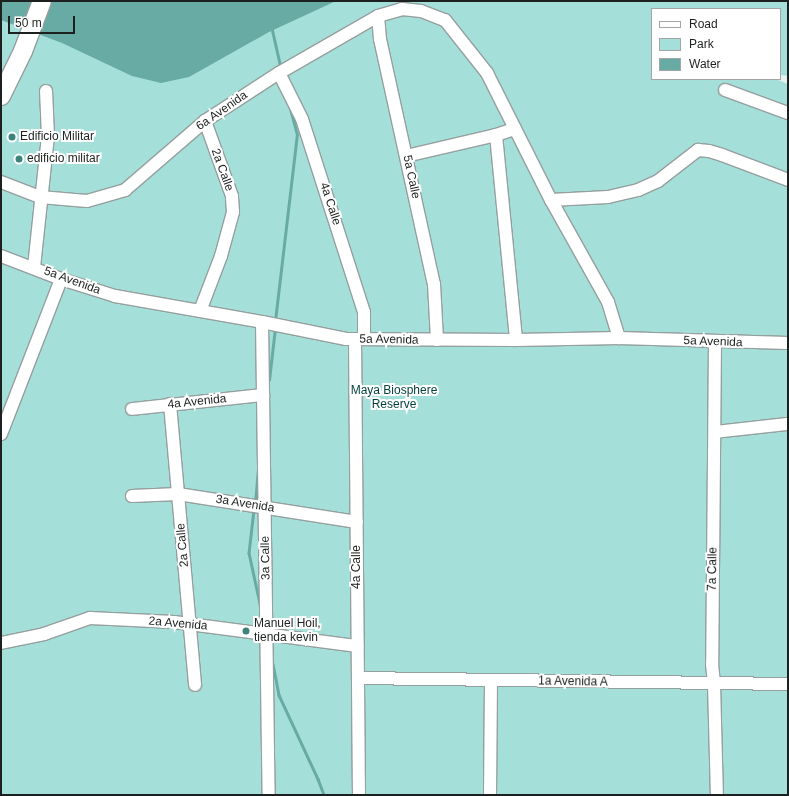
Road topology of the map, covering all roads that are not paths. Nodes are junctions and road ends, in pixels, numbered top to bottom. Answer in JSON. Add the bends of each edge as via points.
{"nodes":[{"id":1,"x":42,"y":1,"type":"edge"},
{"id":2,"x":378,"y":16,"type":"junction"},
{"id":3,"x":279,"y":73,"type":"junction"},
{"id":4,"x":725,"y":90,"type":"dead end"},
{"id":5,"x":46,"y":91,"type":"dead end"},
{"id":6,"x":1,"y":96,"type":"edge"},
{"id":7,"x":788,"y":113,"type":"edge"},
{"id":8,"x":205,"y":121,"type":"junction"},
{"id":9,"x":514,"y":129,"type":"junction"},
{"id":10,"x":496,"y":135,"type":"junction"},
{"id":11,"x":406,"y":156,"type":"junction"},
{"id":12,"x":788,"y":180,"type":"edge"},
{"id":13,"x":1,"y":182,"type":"edge"},
{"id":14,"x":40,"y":197,"type":"junction"},
{"id":15,"x":551,"y":200,"type":"junction"},
{"id":16,"x":1,"y":256,"type":"edge"},
{"id":17,"x":34,"y":267,"type":"junction"},
{"id":18,"x":62,"y":279,"type":"junction"},
{"id":19,"x":200,"y":311,"type":"junction"},
{"id":20,"x":262,"y":322,"type":"junction"},
{"id":21,"x":619,"y":338,"type":"junction"},
{"id":22,"x":360,"y":339,"type":"junction"},
{"id":23,"x":437,"y":340,"type":"junction"},
{"id":24,"x":516,"y":340,"type":"junction"},
{"id":25,"x":715,"y":342,"type":"junction"},
{"id":26,"x":788,"y":343,"type":"edge"},
{"id":27,"x":263,"y":395,"type":"junction"},
{"id":28,"x":170,"y":404,"type":"junction"},
{"id":29,"x":132,"y":408,"type":"dead end"},
{"id":30,"x":788,"y":424,"type":"edge"},
{"id":31,"x":715,"y":432,"type":"junction"},
{"id":32,"x":1,"y":434,"type":"edge"},
{"id":33,"x":178,"y":494,"type":"junction"},
{"id":34,"x":132,"y":496,"type":"dead end"},
{"id":35,"x":265,"y":507,"type":"junction"},
{"id":36,"x":357,"y":522,"type":"junction"},
{"id":37,"x":190,"y":624,"type":"junction"},
{"id":38,"x":267,"y":634,"type":"junction"},
{"id":39,"x":1,"y":643,"type":"edge"},
{"id":40,"x":357,"y":646,"type":"junction"},
{"id":41,"x":358,"y":678,"type":"junction"},
{"id":42,"x":491,"y":681,"type":"junction"},
{"id":43,"x":714,"y":684,"type":"junction"},
{"id":44,"x":788,"y":684,"type":"edge"},
{"id":45,"x":195,"y":685,"type":"dead end"},
{"id":46,"x":269,"y":795,"type":"edge"},
{"id":47,"x":359,"y":795,"type":"edge"},
{"id":48,"x":490,"y":795,"type":"edge"},
{"id":49,"x":717,"y":795,"type":"edge"}],
"edges":[{"from":1,"to":6,"type":"highway","via":[[23,51]]},
{"from":2,"to":3,"type":"street","name":"6a Avenida"},
{"from":2,"to":9,"type":"street","name":"6a Avenida","via":[[402,8],[421,11],[445,20],[487,73]]},
{"from":2,"to":11,"type":"street","name":"5a Calle","via":[[380,39]]},
{"from":3,"to":8,"type":"street","name":"6a Avenida"},
{"from":3,"to":22,"type":"street","name":"4a Calle","via":[[302,118],[364,312]]},
{"from":4,"to":7,"type":"street"},
{"from":5,"to":14,"type":"street","via":[[48,136]]},
{"from":8,"to":14,"type":"street","name":"6a Avenida","via":[[125,190],[87,202]]},
{"from":8,"to":19,"type":"street","name":"2a Calle","via":[[232,196],[232,212],[221,256]]},
{"from":9,"to":10,"type":"street"},
{"from":9,"to":15,"type":"street"},
{"from":10,"to":11,"type":"street"},
{"from":10,"to":24,"type":"street"},
{"from":11,"to":23,"type":"street","name":"5a Calle","via":[[434,284]]},
{"from":12,"to":15,"type":"street","via":[[722,155],[698,150],[658,181],[638,190],[608,197]]},
{"from":13,"to":14,"type":"street","name":"6a Avenida"},
{"from":14,"to":17,"type":"street"},
{"from":15,"to":21,"type":"street","via":[[608,302]]},
{"from":16,"to":17,"type":"street","name":"5a Avenida"},
{"from":17,"to":18,"type":"street","name":"5a Avenida"},
{"from":18,"to":19,"type":"street","name":"5a Avenida","via":[[115,296]]},
{"from":18,"to":32,"type":"street"},
{"from":19,"to":20,"type":"street","name":"5a Avenida"},
{"from":20,"to":22,"type":"street","name":"5a Avenida","via":[[346,339]]},
{"from":20,"to":27,"type":"street","name":"3a Calle"},
{"from":21,"to":24,"type":"street","name":"5a Avenida"},
{"from":21,"to":25,"type":"street","name":"5a Avenida"},
{"from":22,"to":23,"type":"street","name":"5a Avenida"},
{"from":22,"to":36,"type":"street","name":"4a Calle"},
{"from":23,"to":24,"type":"street","name":"5a Avenida"},
{"from":25,"to":26,"type":"street","name":"5a Avenida"},
{"from":25,"to":31,"type":"street","name":"7a Calle"},
{"from":27,"to":28,"type":"street","name":"4a Avenida"},
{"from":27,"to":35,"type":"street","name":"3a Calle"},
{"from":28,"to":29,"type":"street","name":"4a Avenida"},
{"from":28,"to":33,"type":"street","name":"2a Calle"},
{"from":30,"to":31,"type":"street"},
{"from":31,"to":43,"type":"street","name":"7a Calle","via":[[712,664]]},
{"from":33,"to":34,"type":"street","name":"3a Avenida"},
{"from":33,"to":35,"type":"street","name":"3a Avenida"},
{"from":33,"to":37,"type":"street","name":"2a Calle"},
{"from":35,"to":36,"type":"street","name":"3a Avenida"},
{"from":35,"to":38,"type":"street","name":"3a Calle"},
{"from":36,"to":40,"type":"street","name":"4a Calle"},
{"from":37,"to":38,"type":"street","name":"2a Avenida"},
{"from":37,"to":39,"type":"street","name":"2a Avenida","via":[[90,618],[44,634]]},
{"from":37,"to":45,"type":"street","name":"2a Calle"},
{"from":38,"to":40,"type":"street","name":"2a Avenida"},
{"from":38,"to":46,"type":"street","name":"3a Calle"},
{"from":40,"to":41,"type":"street","name":"4a Calle"},
{"from":41,"to":42,"type":"street","name":"1a Avenida A"},
{"from":41,"to":47,"type":"street","name":"4a Calle"},
{"from":42,"to":43,"type":"street","name":"1a Avenida A"},
{"from":42,"to":48,"type":"street"},
{"from":43,"to":44,"type":"street","name":"1a Avenida A"},
{"from":43,"to":49,"type":"street","name":"7a Calle"}]}
